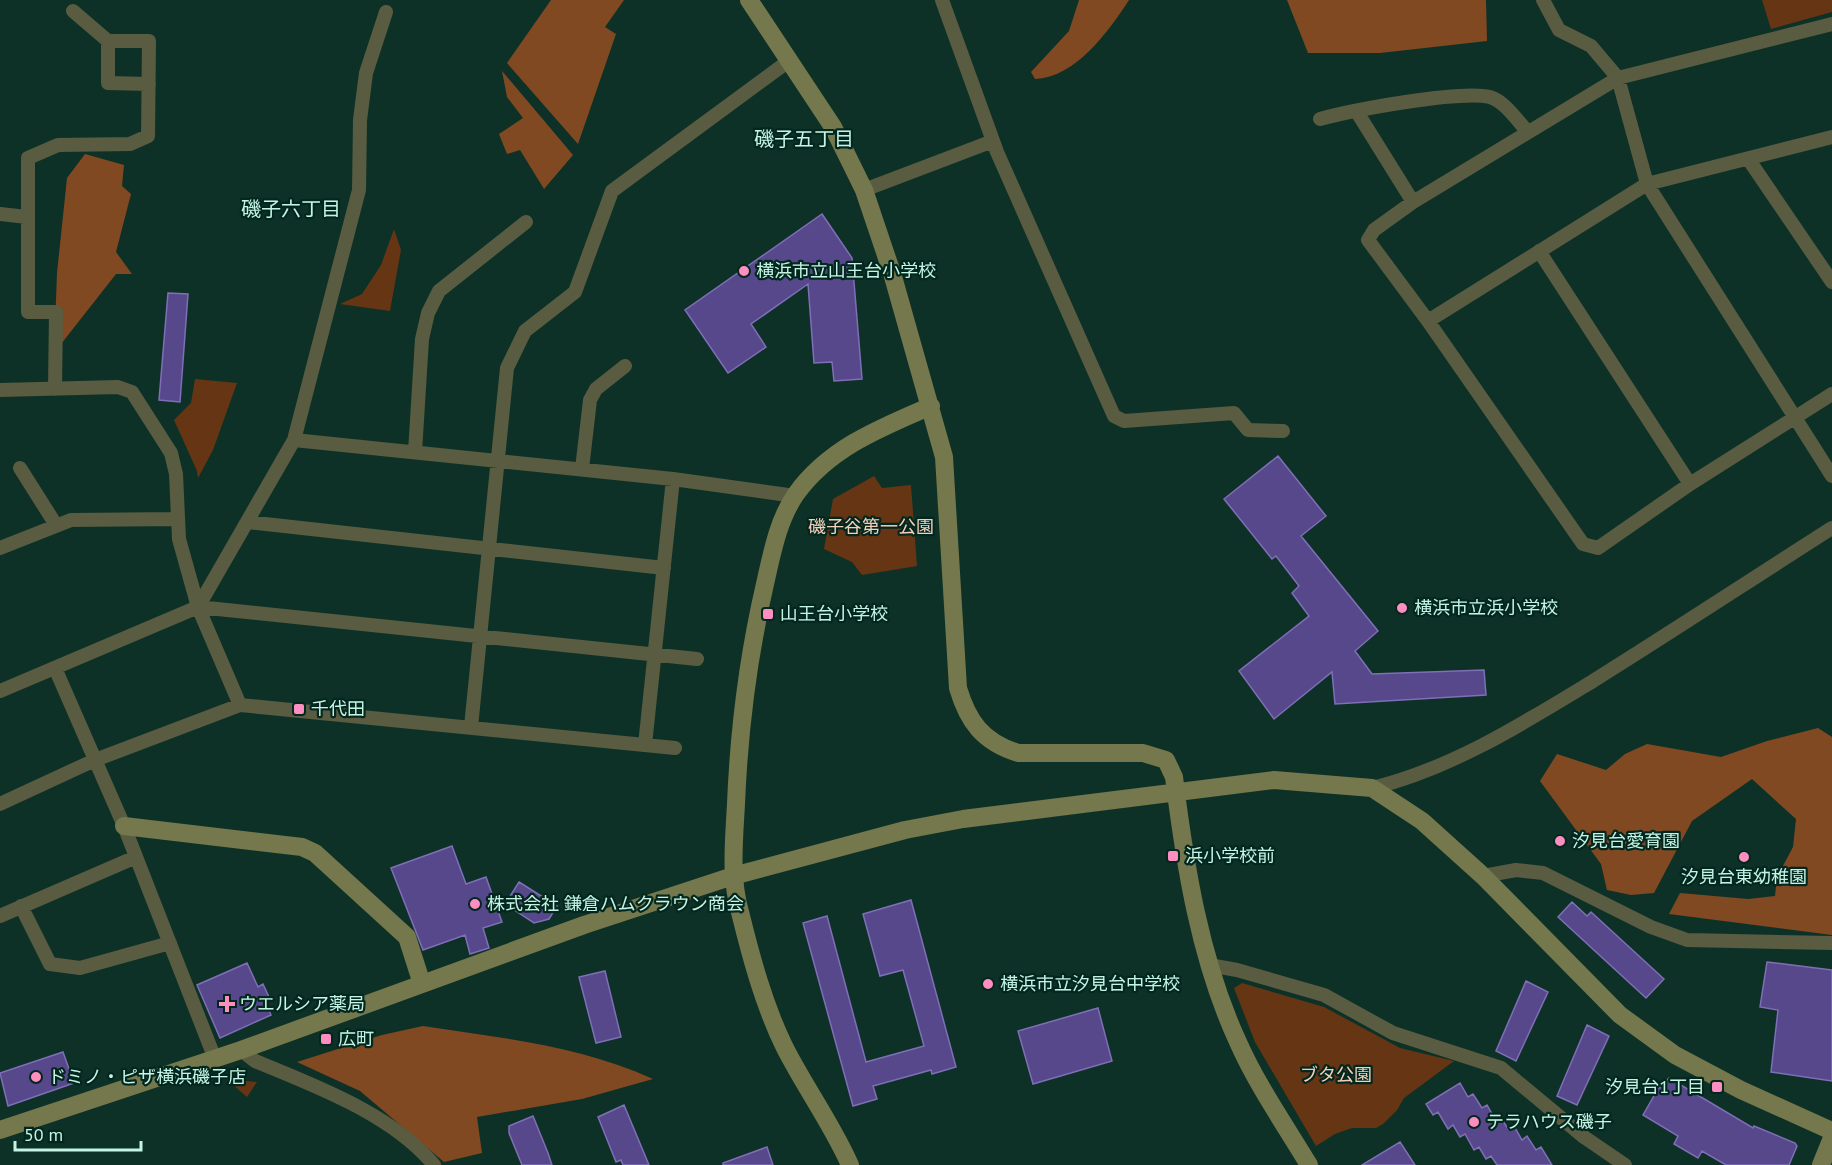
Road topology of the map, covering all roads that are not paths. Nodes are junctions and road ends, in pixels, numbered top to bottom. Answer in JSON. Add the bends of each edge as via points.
{"nodes":[{"id":1,"x":749,"y":0,"type":"edge"},
{"id":2,"x":942,"y":0,"type":"edge"},
{"id":3,"x":1543,"y":0,"type":"edge"},
{"id":4,"x":73,"y":11,"type":"dead end"},
{"id":5,"x":386,"y":12,"type":"dead end"},
{"id":6,"x":1832,"y":24,"type":"edge"},
{"id":7,"x":108,"y":40,"type":"junction"},
{"id":8,"x":789,"y":60,"type":"junction"},
{"id":9,"x":1618,"y":78,"type":"junction"},
{"id":10,"x":149,"y":84,"type":"junction"},
{"id":11,"x":1357,"y":112,"type":"junction"},
{"id":12,"x":1320,"y":119,"type":"dead end"},
{"id":13,"x":1527,"y":131,"type":"junction"},
{"id":14,"x":1832,"y":136,"type":"edge"},
{"id":15,"x":993,"y":141,"type":"junction"},
{"id":16,"x":1749,"y":160,"type":"junction"},
{"id":17,"x":1647,"y":184,"type":"junction"},
{"id":18,"x":864,"y":190,"type":"junction"},
{"id":19,"x":1413,"y":202,"type":"junction"},
{"id":20,"x":0,"y":214,"type":"edge"},
{"id":21,"x":27,"y":217,"type":"junction"},
{"id":22,"x":526,"y":222,"type":"dead end"},
{"id":23,"x":1539,"y":251,"type":"junction"},
{"id":24,"x":1832,"y":282,"type":"edge"},
{"id":25,"x":1428,"y":321,"type":"junction"},
{"id":26,"x":625,"y":366,"type":"dead end"},
{"id":27,"x":55,"y":389,"type":"junction"},
{"id":28,"x":0,"y":390,"type":"edge"},
{"id":29,"x":1832,"y":394,"type":"edge"},
{"id":30,"x":931,"y":406,"type":"junction"},
{"id":31,"x":1795,"y":418,"type":"junction"},
{"id":32,"x":1283,"y":431,"type":"dead end"},
{"id":33,"x":294,"y":440,"type":"junction"},
{"id":34,"x":415,"y":452,"type":"junction"},
{"id":35,"x":497,"y":461,"type":"junction"},
{"id":36,"x":20,"y":468,"type":"dead end"},
{"id":37,"x":582,"y":470,"type":"junction"},
{"id":38,"x":1832,"y":476,"type":"edge"},
{"id":39,"x":673,"y":479,"type":"junction"},
{"id":40,"x":1690,"y":484,"type":"junction"},
{"id":41,"x":795,"y":496,"type":"junction"},
{"id":42,"x":177,"y":519,"type":"junction"},
{"id":43,"x":247,"y":522,"type":"junction"},
{"id":44,"x":56,"y":525,"type":"junction"},
{"id":45,"x":1832,"y":528,"type":"edge"},
{"id":46,"x":0,"y":548,"type":"edge"},
{"id":47,"x":489,"y":549,"type":"junction"},
{"id":48,"x":664,"y":568,"type":"junction"},
{"id":49,"x":198,"y":608,"type":"junction"},
{"id":50,"x":480,"y":637,"type":"junction"},
{"id":51,"x":654,"y":655,"type":"junction"},
{"id":52,"x":697,"y":659,"type":"dead end"},
{"id":53,"x":55,"y":668,"type":"junction"},
{"id":54,"x":0,"y":691,"type":"edge"},
{"id":55,"x":240,"y":705,"type":"junction"},
{"id":56,"x":471,"y":727,"type":"junction"},
{"id":57,"x":645,"y":745,"type":"junction"},
{"id":58,"x":675,"y":748,"type":"dead end"},
{"id":59,"x":95,"y":760,"type":"junction"},
{"id":60,"x":1372,"y":788,"type":"junction"},
{"id":61,"x":1176,"y":792,"type":"junction"},
{"id":62,"x":0,"y":804,"type":"edge"},
{"id":63,"x":124,"y":826,"type":"junction"},
{"id":64,"x":136,"y":857,"type":"junction"},
{"id":65,"x":733,"y":876,"type":"junction"},
{"id":66,"x":1483,"y":876,"type":"junction"},
{"id":67,"x":21,"y":906,"type":"junction"},
{"id":68,"x":0,"y":916,"type":"edge"},
{"id":69,"x":170,"y":943,"type":"junction"},
{"id":70,"x":1832,"y":943,"type":"edge"},
{"id":71,"x":1209,"y":965,"type":"junction"},
{"id":72,"x":422,"y":984,"type":"junction"},
{"id":73,"x":241,"y":1050,"type":"junction"},
{"id":74,"x":215,"y":1059,"type":"junction"},
{"id":75,"x":0,"y":1130,"type":"edge"},
{"id":76,"x":1832,"y":1131,"type":"edge"},
{"id":77,"x":1832,"y":1138,"type":"edge"},
{"id":78,"x":434,"y":1165,"type":"edge"},
{"id":79,"x":850,"y":1165,"type":"edge"},
{"id":80,"x":1309,"y":1165,"type":"edge"},
{"id":81,"x":1625,"y":1165,"type":"edge"},
{"id":82,"x":1821,"y":1165,"type":"edge"}],
"edges":[{"from":1,"to":8,"type":"street"},
{"from":2,"to":15,"type":"street"},
{"from":3,"to":9,"type":"street","via":[[1559,30],[1591,46]]},
{"from":4,"to":7,"type":"street"},
{"from":5,"to":33,"type":"street","via":[[366,73],[360,120],[359,190]]},
{"from":6,"to":9,"type":"street"},
{"from":7,"to":10,"type":"street","via":[[149,42]]},
{"from":7,"to":10,"type":"street","via":[[108,83]]},
{"from":8,"to":18,"type":"street","via":[[833,127]]},
{"from":8,"to":35,"type":"street","via":[[612,191],[575,292],[525,331],[507,368]]},
{"from":9,"to":13,"type":"street"},
{"from":9,"to":17,"type":"street"},
{"from":10,"to":21,"type":"street","via":[[148,136],[130,144],[58,144],[28,158]]},
{"from":11,"to":12,"type":"street"},
{"from":11,"to":13,"type":"street","via":[[1410,102],[1489,97],[1499,101]]},
{"from":11,"to":19,"type":"street"},
{"from":13,"to":19,"type":"street"},
{"from":14,"to":16,"type":"street"},
{"from":15,"to":18,"type":"street"},
{"from":15,"to":32,"type":"street","via":[[1114,416],[1124,421],[1234,413],[1248,430]]},
{"from":16,"to":17,"type":"street"},
{"from":16,"to":24,"type":"street"},
{"from":17,"to":23,"type":"street"},
{"from":17,"to":31,"type":"street"},
{"from":18,"to":30,"type":"street"},
{"from":19,"to":25,"type":"street","via":[[1374,230],[1368,240]]},
{"from":20,"to":21,"type":"street"},
{"from":21,"to":27,"type":"street","via":[[28,312],[56,312]]},
{"from":22,"to":34,"type":"street","via":[[440,291],[428,313]]},
{"from":23,"to":25,"type":"street"},
{"from":23,"to":40,"type":"street"},
{"from":25,"to":40,"type":"street","via":[[1583,544],[1598,548]]},
{"from":26,"to":37,"type":"street","via":[[596,389],[590,400]]},
{"from":27,"to":28,"type":"street"},
{"from":27,"to":42,"type":"street","via":[[118,387],[132,392],[171,453],[176,474]]},
{"from":29,"to":31,"type":"street"},
{"from":30,"to":41,"type":"street","via":[[870,433],[836,454],[815,471]]},
{"from":30,"to":61,"type":"street","via":[[944,457],[958,688],[974,726],[1001,748],[1018,753],[1155,755],[1166,760],[1172,770]]},
{"from":31,"to":38,"type":"street"},
{"from":31,"to":40,"type":"street"},
{"from":33,"to":34,"type":"street"},
{"from":33,"to":43,"type":"street"},
{"from":34,"to":35,"type":"street"},
{"from":35,"to":37,"type":"street"},
{"from":35,"to":47,"type":"street"},
{"from":36,"to":44,"type":"street"},
{"from":37,"to":39,"type":"street"},
{"from":39,"to":41,"type":"street"},
{"from":39,"to":48,"type":"street"},
{"from":41,"to":65,"type":"street","via":[[776,536],[744,683]]},
{"from":42,"to":44,"type":"street","via":[[71,520]]},
{"from":42,"to":49,"type":"street"},
{"from":43,"to":47,"type":"street"},
{"from":43,"to":49,"type":"street"},
{"from":44,"to":46,"type":"street"},
{"from":45,"to":60,"type":"street","via":[[1521,724],[1413,777]]},
{"from":47,"to":48,"type":"street"},
{"from":47,"to":50,"type":"street"},
{"from":48,"to":51,"type":"street"},
{"from":49,"to":50,"type":"street"},
{"from":49,"to":53,"type":"street"},
{"from":49,"to":55,"type":"street"},
{"from":50,"to":51,"type":"street"},
{"from":50,"to":56,"type":"street"},
{"from":51,"to":52,"type":"street"},
{"from":51,"to":57,"type":"street"},
{"from":53,"to":54,"type":"street"},
{"from":53,"to":59,"type":"street"},
{"from":55,"to":56,"type":"street"},
{"from":55,"to":59,"type":"street"},
{"from":56,"to":57,"type":"street"},
{"from":57,"to":58,"type":"street"},
{"from":59,"to":62,"type":"street"},
{"from":59,"to":63,"type":"street"},
{"from":60,"to":61,"type":"street","via":[[1274,780]]},
{"from":60,"to":66,"type":"street","via":[[1422,821]]},
{"from":61,"to":65,"type":"street","via":[[963,819],[905,830]]},
{"from":61,"to":71,"type":"street"},
{"from":63,"to":64,"type":"street"},
{"from":63,"to":72,"type":"street","via":[[302,848],[315,853],[407,937]]},
{"from":64,"to":67,"type":"street"},
{"from":64,"to":69,"type":"street"},
{"from":65,"to":72,"type":"street"},
{"from":65,"to":79,"type":"street","via":[[775,1027]]},
{"from":66,"to":70,"type":"street","via":[[1515,870],[1543,873],[1651,927],[1687,940]]},
{"from":66,"to":76,"type":"street","via":[[1620,1015],[1676,1055]]},
{"from":67,"to":68,"type":"street"},
{"from":67,"to":69,"type":"street","via":[[50,964],[80,968]]},
{"from":69,"to":74,"type":"street"},
{"from":71,"to":80,"type":"street","via":[[1238,1043]]},
{"from":71,"to":81,"type":"street","via":[[1324,995],[1393,1033],[1501,1068],[1584,1137]]},
{"from":72,"to":73,"type":"street"},
{"from":73,"to":74,"type":"street"},
{"from":73,"to":78,"type":"street","via":[[255,1061],[351,1102],[422,1150]]},
{"from":74,"to":75,"type":"street"},
{"from":77,"to":82,"type":"street"}]}
